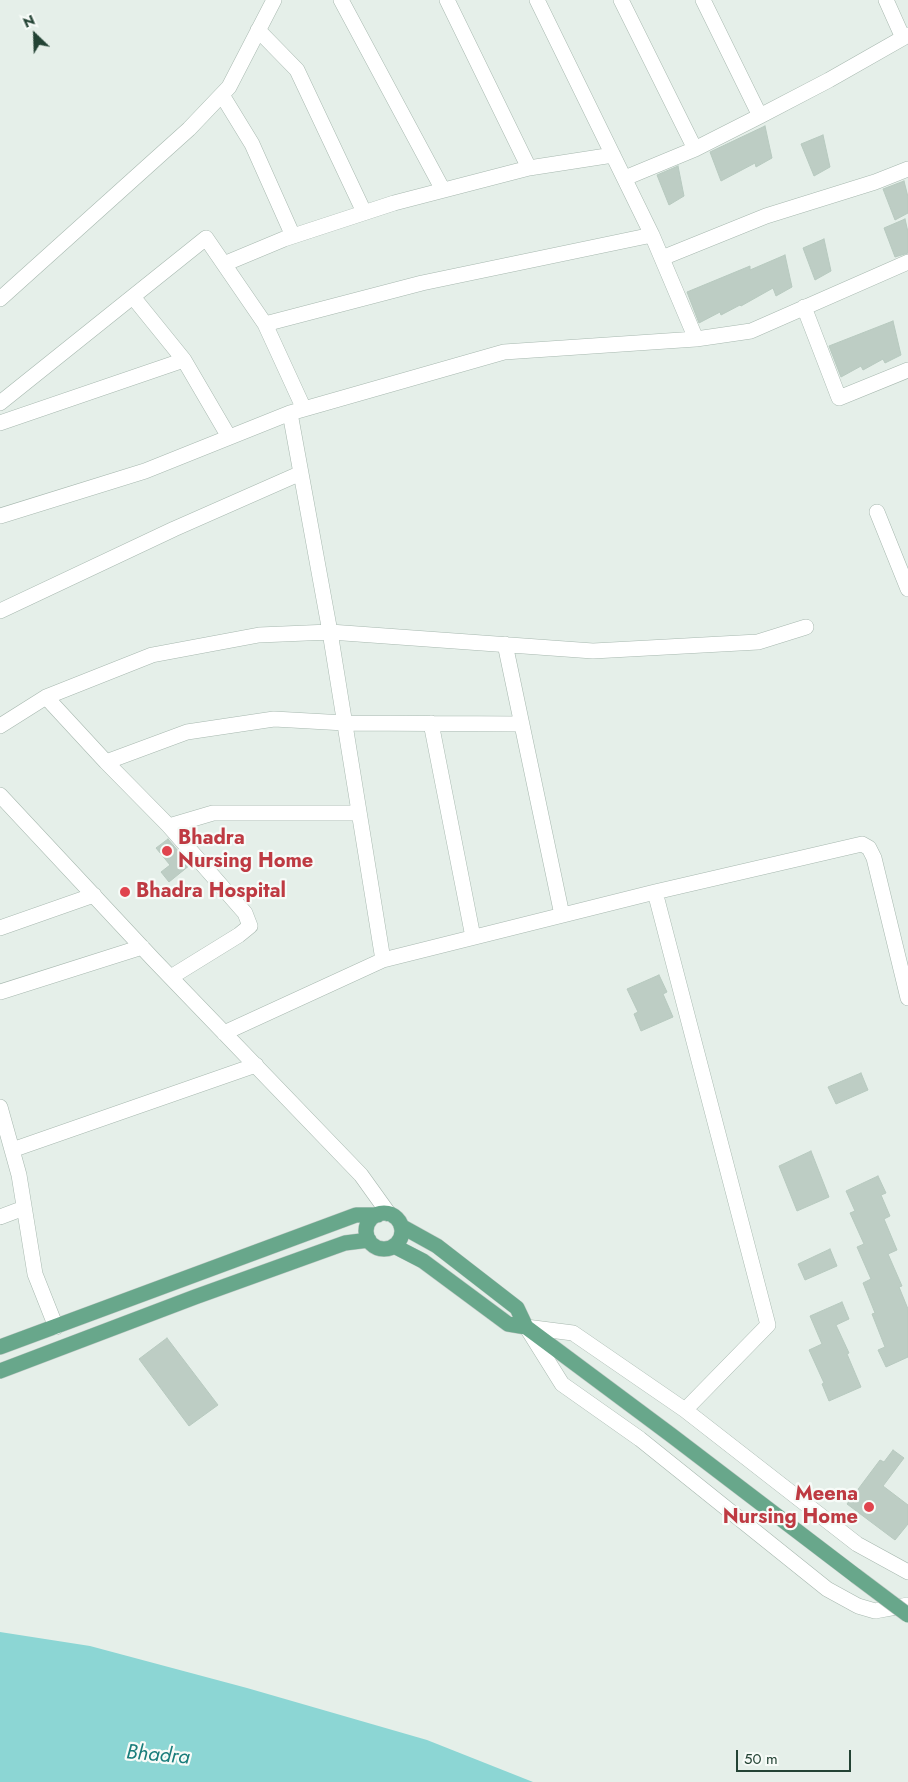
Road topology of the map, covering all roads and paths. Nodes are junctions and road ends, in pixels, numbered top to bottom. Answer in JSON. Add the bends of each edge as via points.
{"nodes":[{"id":1,"x":274,"y":0,"type":"edge"},
{"id":2,"x":341,"y":0,"type":"edge"},
{"id":3,"x":447,"y":0,"type":"edge"},
{"id":4,"x":537,"y":0,"type":"edge"},
{"id":5,"x":620,"y":0,"type":"edge"},
{"id":6,"x":703,"y":0,"type":"edge"},
{"id":7,"x":886,"y":0,"type":"edge"},
{"id":8,"x":258,"y":30,"type":"junction"},
{"id":9,"x":905,"y":37,"type":"edge"},
{"id":10,"x":222,"y":95,"type":"junction"},
{"id":11,"x":760,"y":116,"type":"junction"},
{"id":12,"x":695,"y":148,"type":"junction"},
{"id":13,"x":613,"y":155,"type":"junction"},
{"id":14,"x":529,"y":168,"type":"junction"},
{"id":15,"x":908,"y":169,"type":"edge"},
{"id":16,"x":625,"y":178,"type":"junction"},
{"id":17,"x":443,"y":190,"type":"junction"},
{"id":18,"x":364,"y":212,"type":"junction"},
{"id":19,"x":652,"y":235,"type":"junction"},
{"id":20,"x":293,"y":236,"type":"junction"},
{"id":21,"x":662,"y":258,"type":"junction"},
{"id":22,"x":908,"y":262,"type":"edge"},
{"id":23,"x":224,"y":264,"type":"junction"},
{"id":24,"x":133,"y":297,"type":"junction"},
{"id":25,"x":0,"y":299,"type":"edge"},
{"id":26,"x":804,"y":308,"type":"junction"},
{"id":27,"x":266,"y":324,"type":"junction"},
{"id":28,"x":696,"y":339,"type":"junction"},
{"id":29,"x":184,"y":360,"type":"junction"},
{"id":30,"x":908,"y":370,"type":"edge"},
{"id":31,"x":0,"y":403,"type":"edge"},
{"id":32,"x":297,"y":411,"type":"junction"},
{"id":33,"x":0,"y":423,"type":"edge"},
{"id":34,"x":230,"y":437,"type":"junction"},
{"id":35,"x":300,"y":473,"type":"junction"},
{"id":36,"x":877,"y":512,"type":"dead end"},
{"id":37,"x":0,"y":516,"type":"edge"},
{"id":38,"x":908,"y":588,"type":"edge"},
{"id":39,"x":0,"y":610,"type":"edge"},
{"id":40,"x":806,"y":627,"type":"dead end"},
{"id":41,"x":330,"y":632,"type":"junction"},
{"id":42,"x":505,"y":644,"type":"junction"},
{"id":43,"x":46,"y":698,"type":"junction"},
{"id":44,"x":345,"y":723,"type":"junction"},
{"id":45,"x":431,"y":723,"type":"junction"},
{"id":46,"x":522,"y":724,"type":"junction"},
{"id":47,"x":0,"y":726,"type":"edge"},
{"id":48,"x":106,"y":762,"type":"junction"},
{"id":49,"x":0,"y":794,"type":"edge"},
{"id":50,"x":359,"y":813,"type":"junction"},
{"id":51,"x":169,"y":826,"type":"junction"},
{"id":52,"x":656,"y":892,"type":"junction"},
{"id":53,"x":94,"y":895,"type":"junction"},
{"id":54,"x":562,"y":915,"type":"junction"},
{"id":55,"x":0,"y":928,"type":"edge"},
{"id":56,"x":473,"y":937,"type":"junction"},
{"id":57,"x":142,"y":947,"type":"junction"},
{"id":58,"x":383,"y":960,"type":"junction"},
{"id":59,"x":170,"y":977,"type":"junction"},
{"id":60,"x":0,"y":992,"type":"edge"},
{"id":61,"x":908,"y":998,"type":"edge"},
{"id":62,"x":224,"y":1033,"type":"junction"},
{"id":63,"x":256,"y":1066,"type":"junction"},
{"id":64,"x":0,"y":1107,"type":"edge"},
{"id":65,"x":7,"y":1147,"type":"edge"},
{"id":66,"x":24,"y":1208,"type":"junction"},
{"id":67,"x":383,"y":1215,"type":"junction"},
{"id":68,"x":0,"y":1217,"type":"edge"},
{"id":69,"x":401,"y":1226,"type":"junction"},
{"id":70,"x":369,"y":1240,"type":"junction"},
{"id":71,"x":394,"y":1246,"type":"junction"},
{"id":72,"x":56,"y":1327,"type":"junction"},
{"id":73,"x":526,"y":1327,"type":"junction"},
{"id":74,"x":0,"y":1347,"type":"edge"},
{"id":75,"x":0,"y":1371,"type":"edge"},
{"id":76,"x":685,"y":1410,"type":"junction"},
{"id":77,"x":908,"y":1572,"type":"edge"},
{"id":78,"x":908,"y":1605,"type":"edge"},
{"id":79,"x":908,"y":1615,"type":"edge"}],
"edges":[{"from":1,"to":8,"type":"street"},
{"from":2,"to":17,"type":"street"},
{"from":3,"to":14,"type":"street"},
{"from":4,"to":13,"type":"street"},
{"from":5,"to":12,"type":"street"},
{"from":6,"to":11,"type":"street"},
{"from":7,"to":9,"type":"street"},
{"from":8,"to":10,"type":"street","via":[[230,87]]},
{"from":8,"to":18,"type":"street","via":[[297,70]]},
{"from":9,"to":11,"type":"street"},
{"from":10,"to":20,"type":"street","via":[[252,144]]},
{"from":10,"to":25,"type":"street","via":[[189,129]]},
{"from":11,"to":12,"type":"street"},
{"from":12,"to":16,"type":"street"},
{"from":13,"to":14,"type":"street"},
{"from":13,"to":16,"type":"street"},
{"from":14,"to":17,"type":"street"},
{"from":15,"to":21,"type":"street","via":[[766,216]]},
{"from":16,"to":19,"type":"street"},
{"from":17,"to":18,"type":"street"},
{"from":18,"to":20,"type":"street"},
{"from":19,"to":21,"type":"street"},
{"from":19,"to":27,"type":"street","via":[[422,283]]},
{"from":20,"to":23,"type":"street"},
{"from":21,"to":28,"type":"street"},
{"from":22,"to":26,"type":"street"},
{"from":23,"to":24,"type":"street","via":[[206,238]]},
{"from":23,"to":27,"type":"street"},
{"from":24,"to":29,"type":"street"},
{"from":24,"to":31,"type":"street"},
{"from":26,"to":28,"type":"street","via":[[751,331]]},
{"from":26,"to":30,"type":"street","via":[[839,398]]},
{"from":27,"to":32,"type":"street"},
{"from":28,"to":32,"type":"street","via":[[504,352]]},
{"from":29,"to":33,"type":"street"},
{"from":29,"to":34,"type":"street"},
{"from":32,"to":34,"type":"street"},
{"from":32,"to":35,"type":"street"},
{"from":34,"to":37,"type":"street","via":[[145,471]]},
{"from":35,"to":39,"type":"street"},
{"from":35,"to":41,"type":"street"},
{"from":36,"to":38,"type":"street"},
{"from":40,"to":42,"type":"street","via":[[758,642],[593,651]]},
{"from":41,"to":42,"type":"street"},
{"from":41,"to":43,"type":"street","via":[[259,635],[152,655]]},
{"from":41,"to":44,"type":"street"},
{"from":42,"to":46,"type":"street"},
{"from":43,"to":47,"type":"street"},
{"from":43,"to":48,"type":"street"},
{"from":44,"to":45,"type":"street"},
{"from":44,"to":48,"type":"street","via":[[274,720],[187,732]]},
{"from":44,"to":50,"type":"street"},
{"from":45,"to":46,"type":"street"},
{"from":45,"to":56,"type":"street"},
{"from":46,"to":54,"type":"street"},
{"from":48,"to":51,"type":"street"},
{"from":49,"to":53,"type":"street"},
{"from":50,"to":51,"type":"street","via":[[213,813]]},
{"from":50,"to":58,"type":"street"},
{"from":51,"to":59,"type":"street","via":[[246,913],[250,926]]},
{"from":52,"to":54,"type":"street"},
{"from":52,"to":61,"type":"street","via":[[862,844],[869,848],[874,858]]},
{"from":52,"to":76,"type":"street","via":[[768,1325]]},
{"from":53,"to":55,"type":"street"},
{"from":53,"to":57,"type":"street"},
{"from":54,"to":56,"type":"street"},
{"from":56,"to":58,"type":"street"},
{"from":57,"to":59,"type":"street"},
{"from":57,"to":60,"type":"street"},
{"from":58,"to":62,"type":"street"},
{"from":59,"to":62,"type":"street"},
{"from":62,"to":63,"type":"street"},
{"from":63,"to":65,"type":"street"},
{"from":63,"to":67,"type":"street","via":[[362,1176]]},
{"from":64,"to":65,"type":"street"},
{"from":65,"to":66,"type":"street","via":[[19,1175]]},
{"from":66,"to":68,"type":"street"},
{"from":66,"to":72,"type":"street","via":[[35,1274]]},
{"from":67,"to":69,"type":"main road","via":[[394,1217]]},
{"from":67,"to":70,"type":"main road","via":[[369,1223]]},
{"from":67,"to":72,"type":"main road","via":[[356,1215]]},
{"from":69,"to":71,"type":"main road","via":[[401,1237]]},
{"from":69,"to":73,"type":"main road","via":[[437,1246],[517,1308]]},
{"from":70,"to":71,"type":"main road","via":[[383,1249]]},
{"from":70,"to":75,"type":"main road","via":[[344,1243]]},
{"from":71,"to":73,"type":"main road","via":[[423,1261],[508,1324]]},
{"from":72,"to":74,"type":"main road"},
{"from":73,"to":76,"type":"street","via":[[574,1333]]},
{"from":73,"to":78,"type":"street","via":[[562,1384],[640,1439],[827,1589],[858,1606],[875,1611]]},
{"from":73,"to":79,"type":"main road","bridge":true},
{"from":76,"to":77,"type":"street","via":[[857,1544]]}]}
